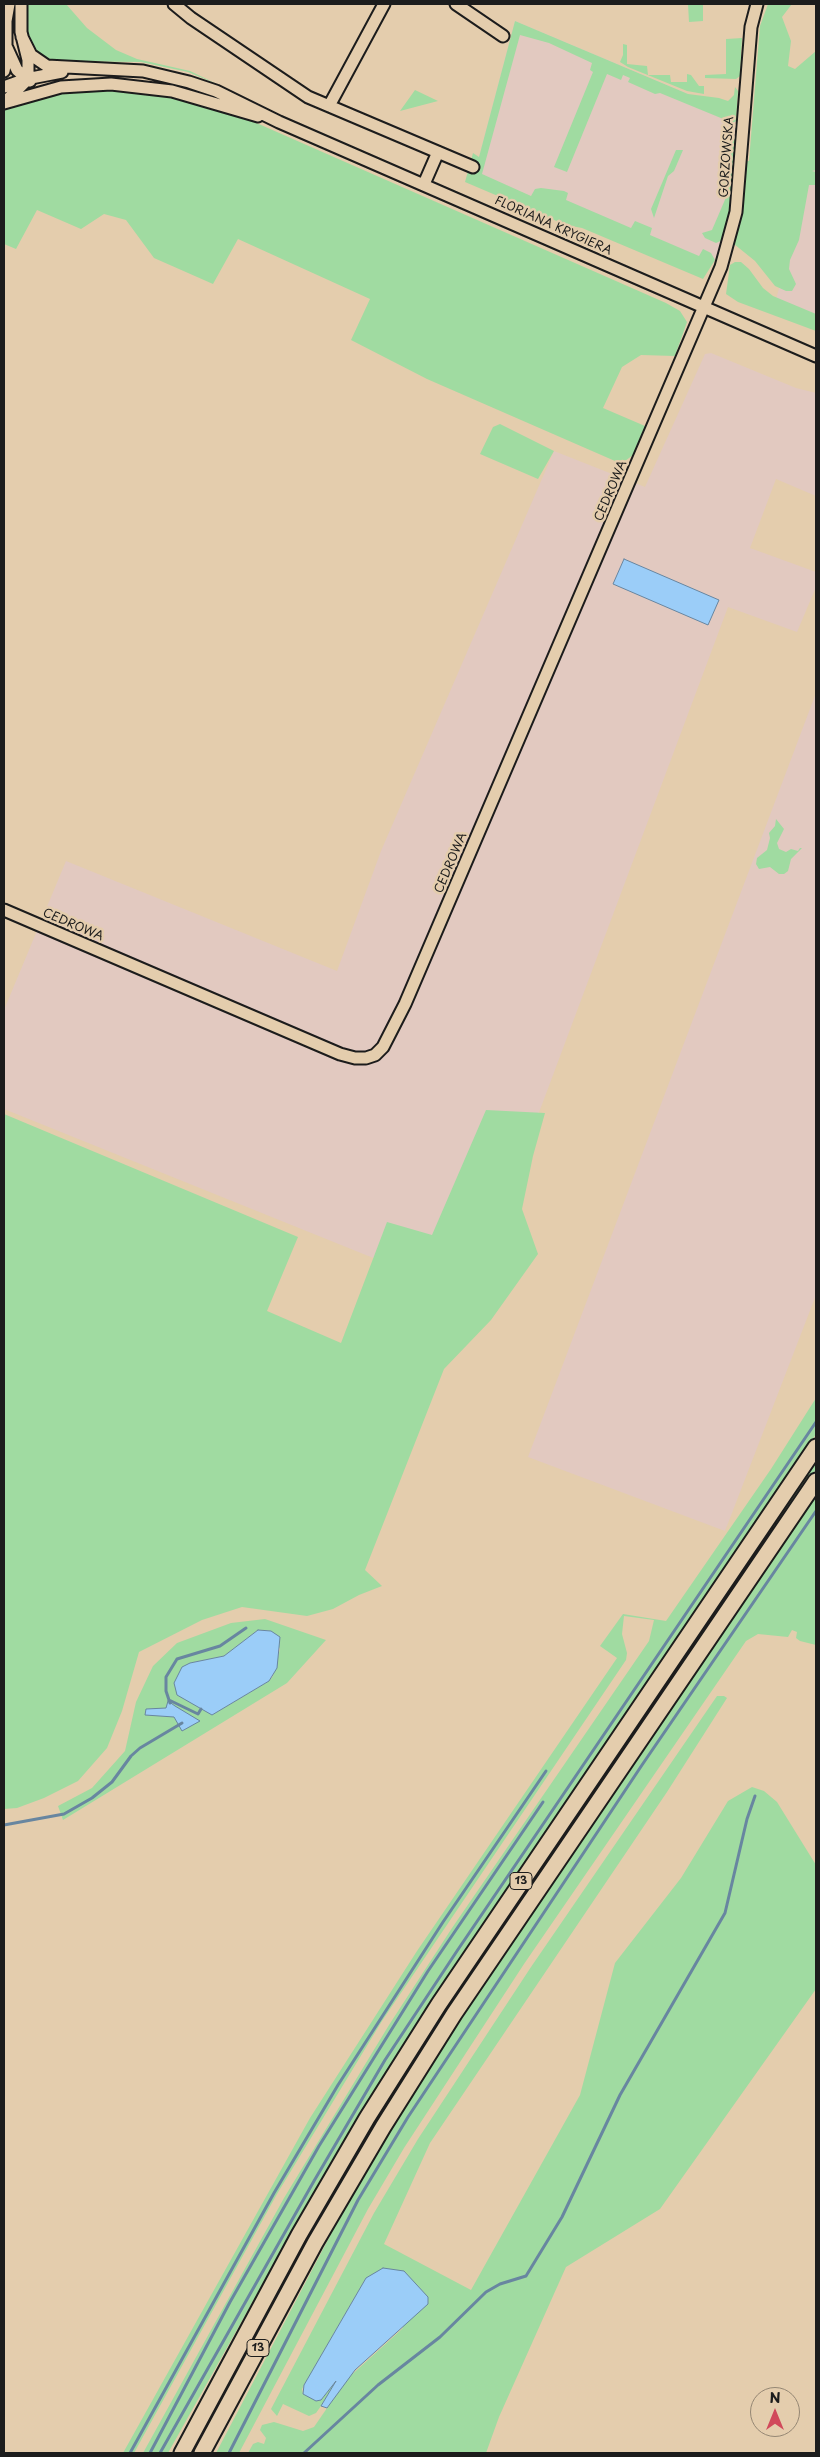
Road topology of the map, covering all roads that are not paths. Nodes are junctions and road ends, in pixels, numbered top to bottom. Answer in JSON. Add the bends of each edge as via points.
{"nodes":[{"id":1,"x":9,"y":4,"type":"edge"},
{"id":2,"x":21,"y":4,"type":"edge"},
{"id":3,"x":174,"y":4,"type":"edge"},
{"id":4,"x":384,"y":4,"type":"edge"},
{"id":5,"x":456,"y":4,"type":"edge"},
{"id":6,"x":757,"y":4,"type":"edge"},
{"id":7,"x":503,"y":36,"type":"dead end"},
{"id":8,"x":22,"y":38,"type":"junction"},
{"id":9,"x":7,"y":48,"type":"junction"},
{"id":10,"x":94,"y":68,"type":"junction"},
{"id":11,"x":4,"y":71,"type":"edge"},
{"id":12,"x":26,"y":79,"type":"junction"},
{"id":13,"x":4,"y":87,"type":"edge"},
{"id":14,"x":61,"y":87,"type":"junction"},
{"id":15,"x":4,"y":103,"type":"edge"},
{"id":16,"x":329,"y":106,"type":"junction"},
{"id":17,"x":279,"y":122,"type":"junction"},
{"id":18,"x":438,"y":152,"type":"junction"},
{"id":19,"x":473,"y":167,"type":"dead end"},
{"id":20,"x":424,"y":184,"type":"junction"},
{"id":21,"x":704,"y":308,"type":"junction"},
{"id":22,"x":816,"y":356,"type":"edge"},
{"id":23,"x":4,"y":910,"type":"edge"},
{"id":24,"x":816,"y":1447,"type":"edge"},
{"id":25,"x":816,"y":1481,"type":"edge"},
{"id":26,"x":182,"y":2453,"type":"edge"},
{"id":27,"x":202,"y":2453,"type":"edge"}],
"edges":[{"from":1,"to":9,"type":"street"},
{"from":2,"to":8,"type":"street"},
{"from":3,"to":16,"type":"street","via":[[289,85]]},
{"from":4,"to":16,"type":"street"},
{"from":5,"to":7,"type":"street"},
{"from":6,"to":21,"type":"street","name":"GORZOWSKA","via":[[751,27],[736,212],[721,267]]},
{"from":8,"to":10,"type":"street","name":"FLORIANA KRYGIERA","via":[[31,55],[42,64]]},
{"from":8,"to":12,"type":"street","via":[[28,60]]},
{"from":9,"to":11,"type":"street"},
{"from":9,"to":12,"type":"street","via":[[14,65]]},
{"from":10,"to":12,"type":"street","name":"FLORIANA KRYGIERA"},
{"from":10,"to":17,"type":"street","name":"FLORIANA KRYGIERA","via":[[138,71],[190,82],[234,98]]},
{"from":12,"to":13,"type":"street"},
{"from":12,"to":14,"type":"street","name":"FLORIANA KRYGIERA","via":[[43,86]]},
{"from":12,"to":15,"type":"street"},
{"from":14,"to":15,"type":"street","name":"FLORIANA KRYGIERA"},
{"from":14,"to":17,"type":"street","name":"FLORIANA KRYGIERA","via":[[111,84],[158,89]]},
{"from":16,"to":18,"type":"street"},
{"from":17,"to":20,"type":"street","name":"FLORIANA KRYGIERA"},
{"from":18,"to":19,"type":"street"},
{"from":18,"to":20,"type":"street"},
{"from":20,"to":21,"type":"street","name":"FLORIANA KRYGIERA"},
{"from":21,"to":22,"type":"street","name":"FLORIANA KRYGIERA"},
{"from":21,"to":23,"type":"street","name":"CEDROWA","via":[[394,1030],[377,1053],[362,1059],[340,1054]]},
{"from":24,"to":26,"type":"main road","number":"13","via":[[439,2004],[367,2118],[299,2234]]},
{"from":25,"to":27,"type":"main road","number":"13","via":[[454,2014],[382,2127]]}]}
